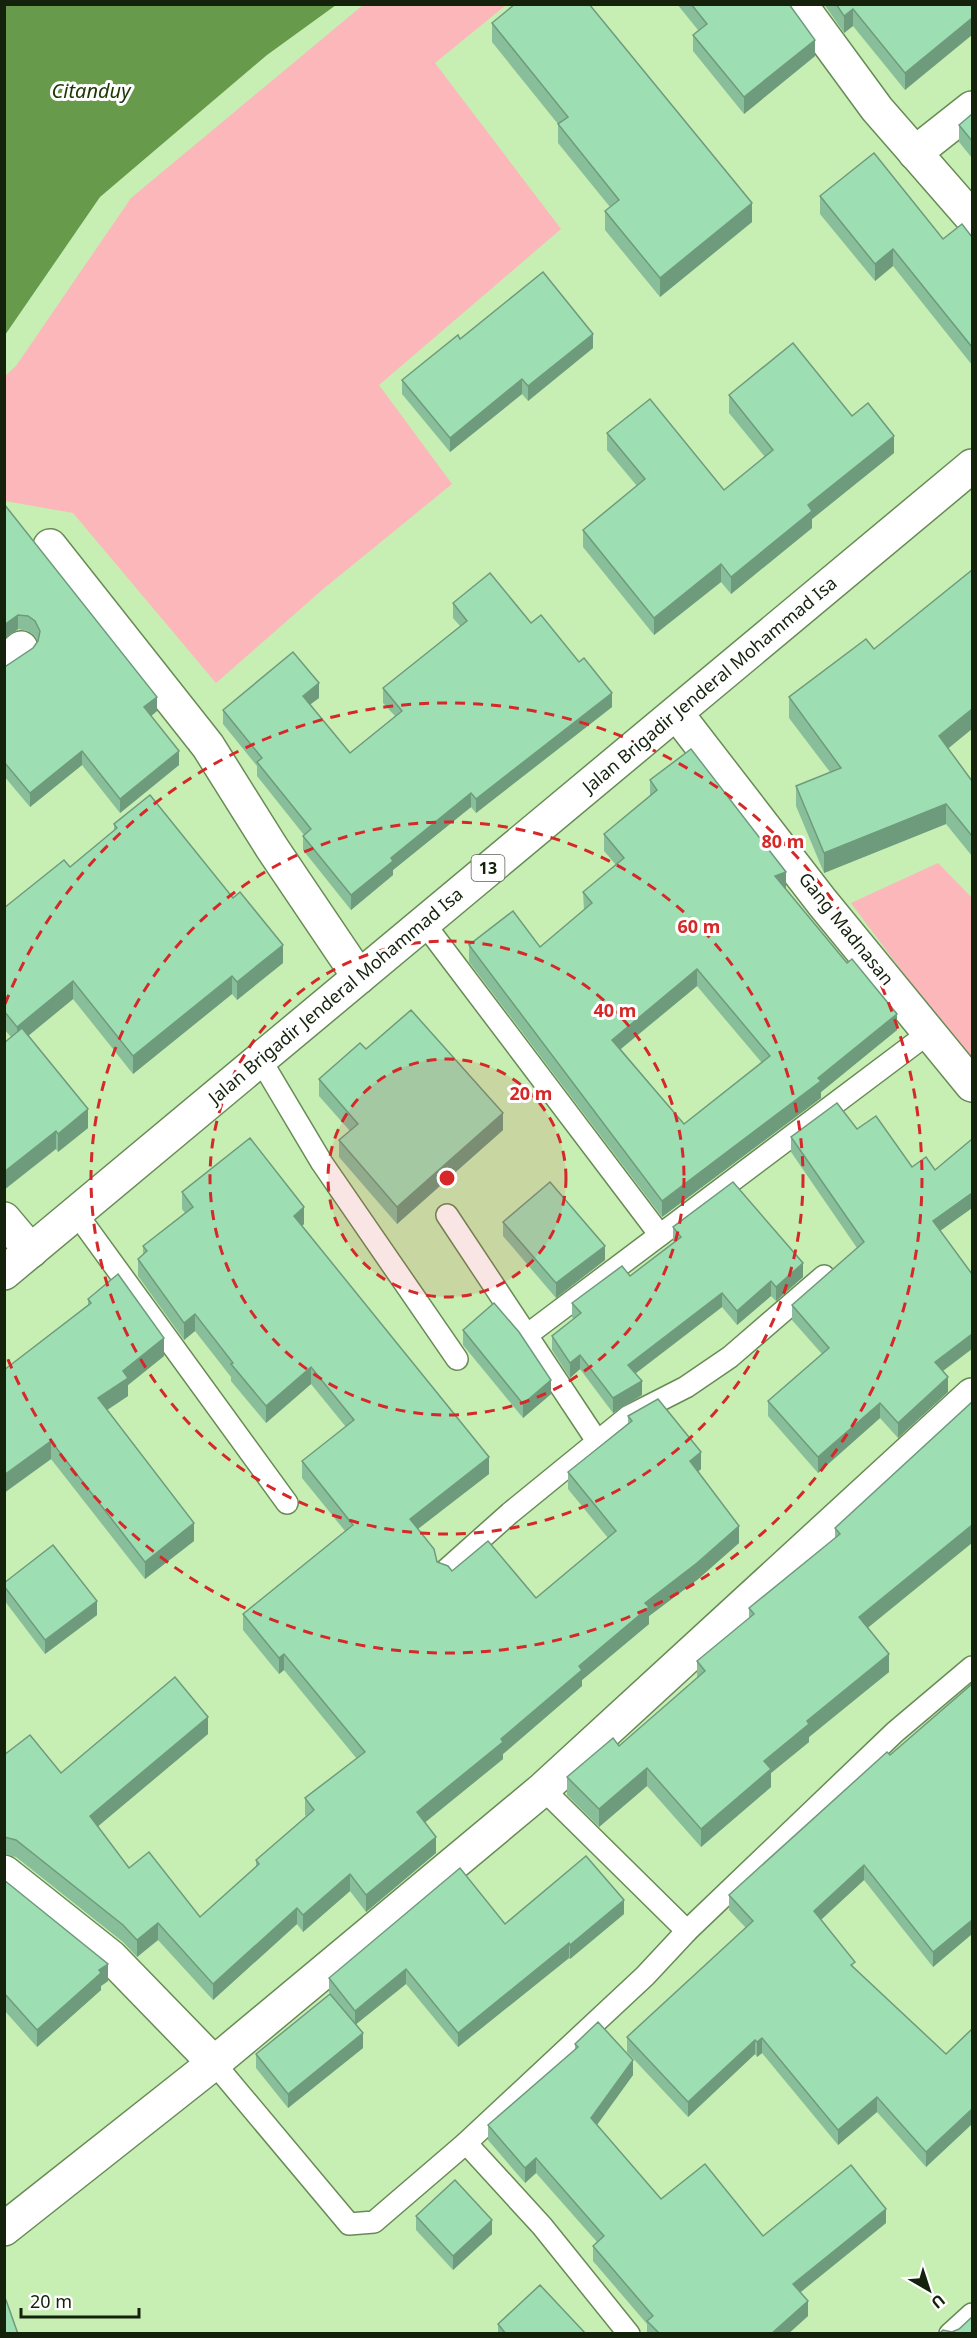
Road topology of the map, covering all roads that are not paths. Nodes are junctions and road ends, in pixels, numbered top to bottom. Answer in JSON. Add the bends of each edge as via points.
{"nodes":[{"id":1,"x":800,"y":4,"type":"edge"},
{"id":2,"x":972,"y":108,"type":"edge"},
{"id":3,"x":915,"y":153,"type":"junction"},
{"id":4,"x":972,"y":218,"type":"edge"},
{"id":5,"x":972,"y":466,"type":"edge"},
{"id":6,"x":50,"y":546,"type":"dead end"},
{"id":7,"x":677,"y":714,"type":"junction"},
{"id":8,"x":423,"y":922,"type":"junction"},
{"id":9,"x":359,"y":977,"type":"junction"},
{"id":10,"x":930,"y":1032,"type":"junction"},
{"id":11,"x":260,"y":1059,"type":"junction"},
{"id":12,"x":972,"y":1085,"type":"edge"},
{"id":13,"x":76,"y":1213,"type":"junction"},
{"id":14,"x":447,"y":1215,"type":"dead end"},
{"id":15,"x":4,"y":1219,"type":"edge"},
{"id":16,"x":660,"y":1235,"type":"junction"},
{"id":17,"x":31,"y":1251,"type":"junction"},
{"id":18,"x":4,"y":1273,"type":"edge"},
{"id":19,"x":824,"y":1276,"type":"edge"},
{"id":20,"x":527,"y":1335,"type":"junction"},
{"id":21,"x":457,"y":1359,"type":"dead end"},
{"id":22,"x":972,"y":1395,"type":"edge"},
{"id":23,"x":597,"y":1441,"type":"junction"},
{"id":24,"x":287,"y":1503,"type":"dead end"},
{"id":25,"x":446,"y":1570,"type":"edge"},
{"id":26,"x":972,"y":1667,"type":"edge"},
{"id":27,"x":543,"y":1789,"type":"junction"},
{"id":28,"x":4,"y":1872,"type":"edge"},
{"id":29,"x":687,"y":1931,"type":"junction"},
{"id":30,"x":214,"y":2063,"type":"junction"},
{"id":31,"x":466,"y":2143,"type":"junction"},
{"id":32,"x":4,"y":2229,"type":"edge"},
{"id":33,"x":972,"y":2314,"type":"edge"},
{"id":34,"x":629,"y":2334,"type":"edge"},
{"id":35,"x":950,"y":2334,"type":"edge"}],
"edges":[{"from":1,"to":3,"type":"main road","via":[[877,109]]},
{"from":2,"to":3,"type":"main road"},
{"from":3,"to":4,"type":"main road"},
{"from":5,"to":7,"type":"main road","name":"Jalan Brigadir Jenderal Mohammad Isa","number":"13"},
{"from":6,"to":9,"type":"main road","via":[[208,746]]},
{"from":7,"to":8,"type":"main road","name":"Jalan Brigadir Jenderal Mohammad Isa","number":"13"},
{"from":7,"to":10,"type":"main road","name":"Gang Madnasan","via":[[822,902]]},
{"from":8,"to":9,"type":"main road","name":"Jalan Brigadir Jenderal Mohammad Isa","number":"13"},
{"from":8,"to":16,"type":"lane"},
{"from":9,"to":11,"type":"main road","name":"Jalan Brigadir Jenderal Mohammad Isa","number":"13"},
{"from":10,"to":12,"type":"main road","name":"Gang Madnasan"},
{"from":10,"to":16,"type":"lane"},
{"from":11,"to":13,"type":"main road","name":"Jalan Brigadir Jenderal Mohammad Isa","number":"13"},
{"from":11,"to":21,"type":"lane","via":[[322,1163]]},
{"from":13,"to":17,"type":"main road","name":"Jalan Brigadir Jenderal Mohammad Isa","number":"13"},
{"from":13,"to":24,"type":"lane"},
{"from":14,"to":20,"type":"lane"},
{"from":15,"to":17,"type":"main road"},
{"from":16,"to":20,"type":"lane"},
{"from":17,"to":18,"type":"main road","name":"Jalan Brigadir Jenderal Mohammad Isa","number":"13"},
{"from":19,"to":23,"type":"lane","via":[[730,1357],[686,1387],[629,1416]]},
{"from":20,"to":23,"type":"lane"},
{"from":22,"to":27,"type":"main road"},
{"from":23,"to":25,"type":"lane"},
{"from":26,"to":29,"type":"lane","via":[[895,1732]]},
{"from":27,"to":29,"type":"lane"},
{"from":27,"to":30,"type":"main road"},
{"from":28,"to":30,"type":"main road","via":[[111,1957]]},
{"from":29,"to":31,"type":"lane","via":[[645,1976]]},
{"from":30,"to":31,"type":"lane","via":[[349,2224],[374,2222]]},
{"from":30,"to":32,"type":"main road"},
{"from":31,"to":34,"type":"lane","via":[[542,2226]]},
{"from":33,"to":35,"type":"lane"}]}
